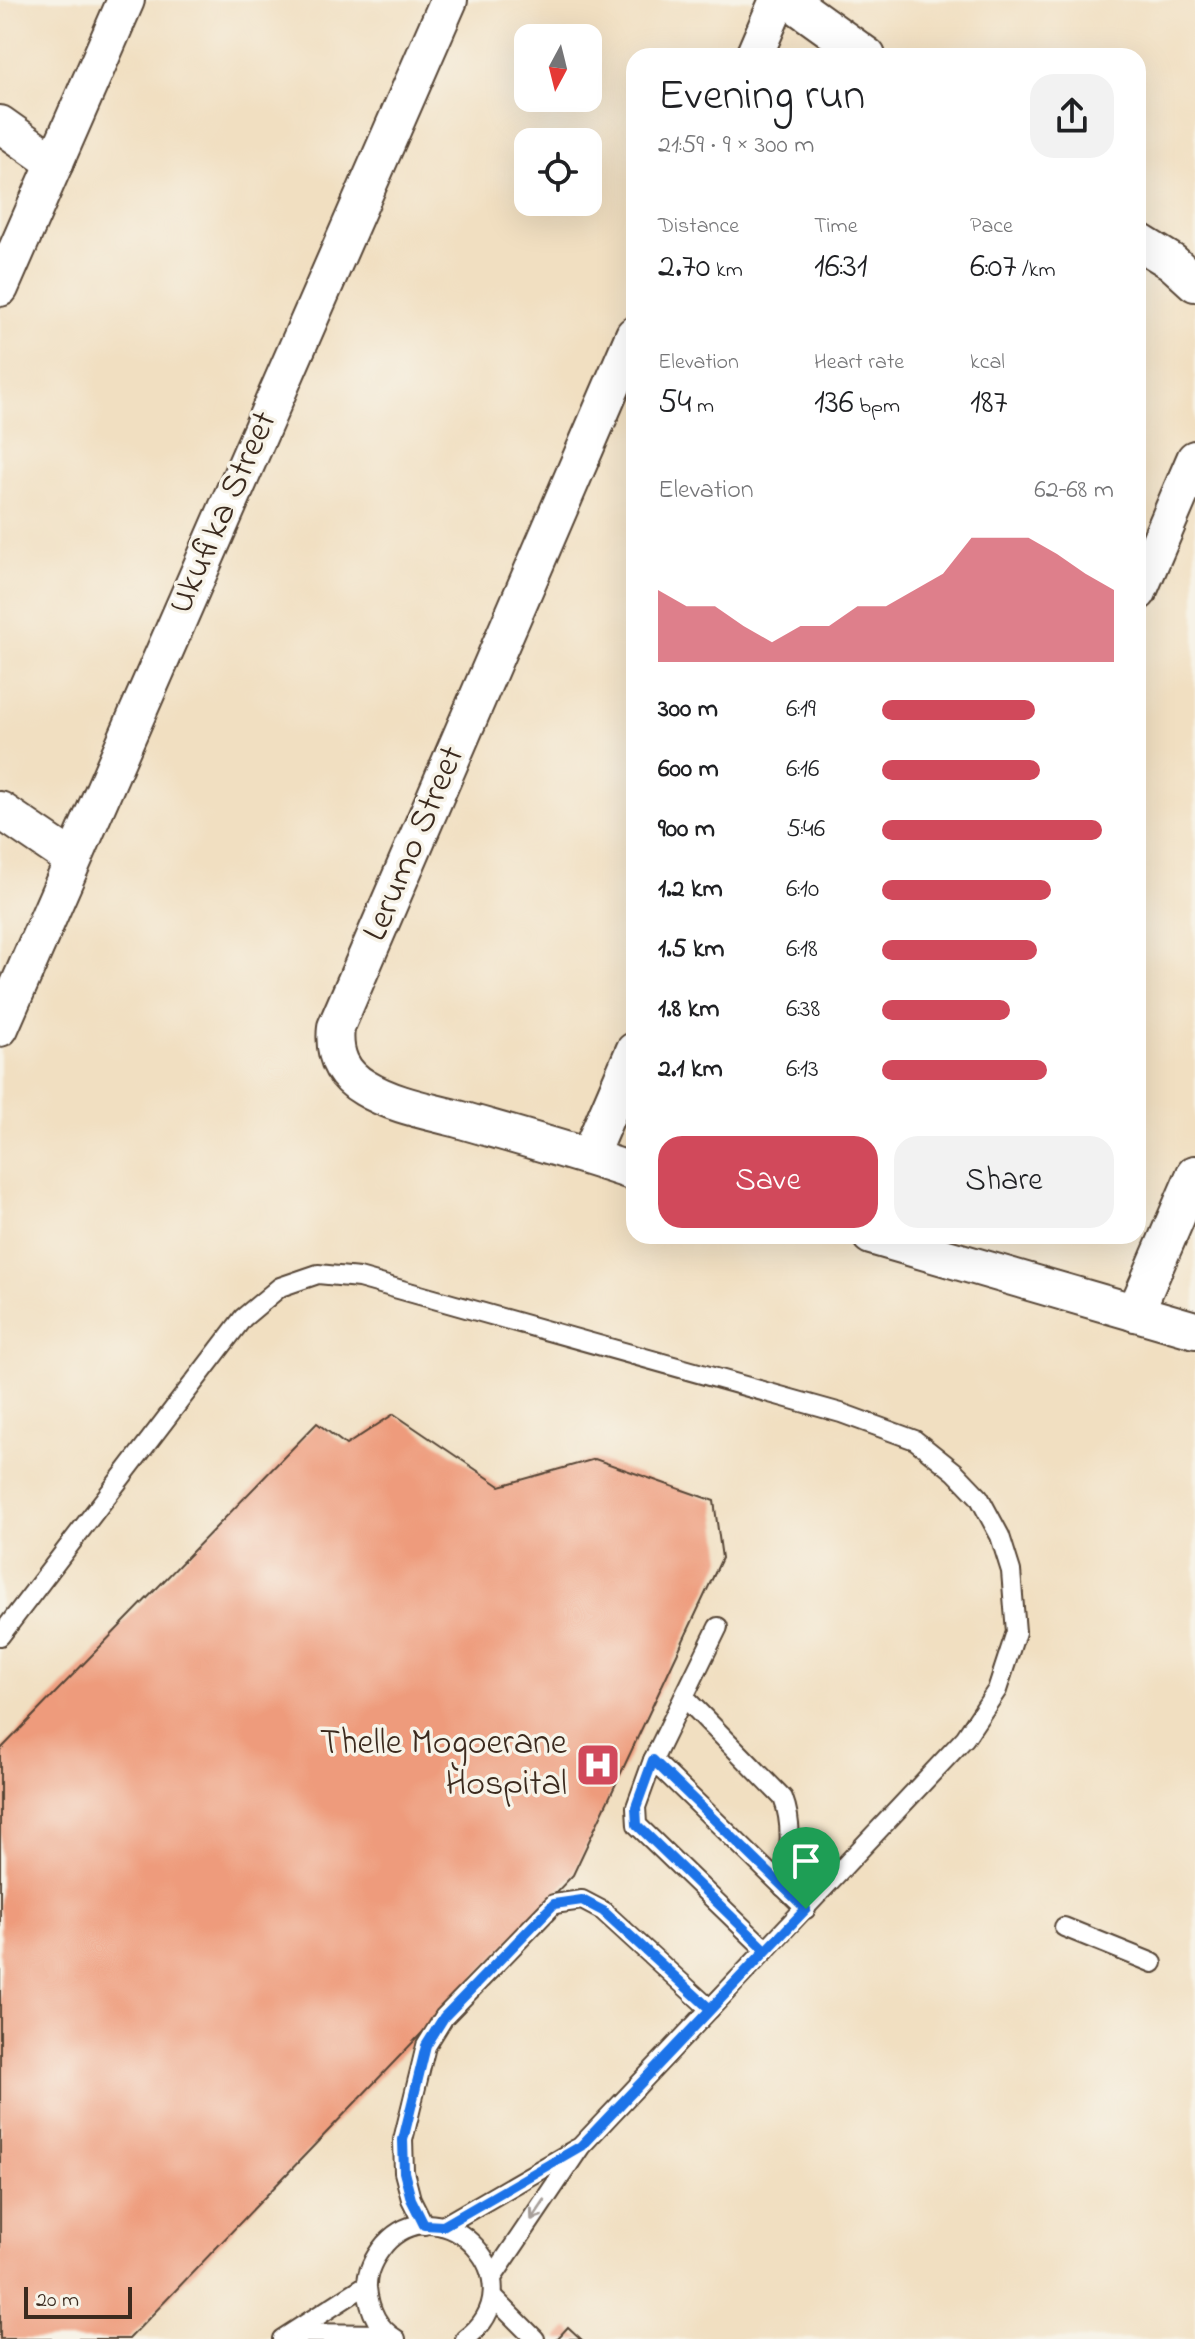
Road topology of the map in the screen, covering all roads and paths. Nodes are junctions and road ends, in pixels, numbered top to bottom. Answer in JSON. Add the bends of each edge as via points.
{"nodes":[{"id":1,"x":126,"y":0,"type":"edge"},
{"id":2,"x":449,"y":0,"type":"edge"},
{"id":3,"x":778,"y":0,"type":"edge"},
{"id":4,"x":789,"y":0,"type":"edge"},
{"id":5,"x":757,"y":48,"type":"edge"},
{"id":6,"x":856,"y":48,"type":"edge"},
{"id":7,"x":0,"y":124,"type":"edge"},
{"id":8,"x":55,"y":163,"type":"junction"},
{"id":9,"x":1146,"y":246,"type":"edge"},
{"id":10,"x":1195,"y":283,"type":"edge"},
{"id":11,"x":0,"y":288,"type":"edge"},
{"id":12,"x":626,"y":354,"type":"edge"},
{"id":13,"x":1195,"y":459,"type":"edge"},
{"id":14,"x":1146,"y":573,"type":"edge"},
{"id":15,"x":0,"y":810,"type":"edge"},
{"id":16,"x":72,"y":859,"type":"junction"},
{"id":17,"x":0,"y":1028,"type":"edge"},
{"id":18,"x":626,"y":1070,"type":"edge"},
{"id":19,"x":589,"y":1156,"type":"junction"},
{"id":20,"x":626,"y":1169,"type":"edge"},
{"id":21,"x":1195,"y":1174,"type":"edge"},
{"id":22,"x":898,"y":1244,"type":"edge"},
{"id":23,"x":1135,"y":1313,"type":"junction"},
{"id":24,"x":1195,"y":1330,"type":"edge"},
{"id":25,"x":718,"y":1627,"type":"dead end"},
{"id":26,"x":0,"y":1636,"type":"edge"},
{"id":27,"x":684,"y":1697,"type":"junction"},
{"id":28,"x":653,"y":1760,"type":"junction"},
{"id":29,"x":783,"y":1887,"type":"junction"},
{"id":30,"x":806,"y":1909,"type":"junction"},
{"id":31,"x":1064,"y":1927,"type":"dead end"},
{"id":32,"x":766,"y":1950,"type":"junction"},
{"id":33,"x":1153,"y":1963,"type":"dead end"},
{"id":34,"x":710,"y":2009,"type":"junction"},
{"id":35,"x":581,"y":2146,"type":"junction"},
{"id":36,"x":424,"y":2225,"type":"junction"},
{"id":37,"x":443,"y":2226,"type":"junction"},
{"id":38,"x":366,"y":2285,"type":"junction"},
{"id":39,"x":493,"y":2287,"type":"junction"},
{"id":40,"x":288,"y":2336,"type":"edge"},
{"id":41,"x":392,"y":2337,"type":"edge"},
{"id":42,"x":465,"y":2339,"type":"edge"},
{"id":43,"x":535,"y":2339,"type":"edge"}],
"edges":[{"from":1,"to":8,"type":"street"},
{"from":2,"to":16,"type":"street","name":"Ukufika Street"},
{"from":3,"to":5,"type":"street"},
{"from":4,"to":6,"type":"street"},
{"from":7,"to":8,"type":"street"},
{"from":8,"to":11,"type":"street"},
{"from":9,"to":10,"type":"street"},
{"from":12,"to":19,"type":"street","name":"Lerumo Street","via":[[336,1027],[333,1048],[344,1069],[364,1088]]},
{"from":13,"to":14,"type":"street"},
{"from":15,"to":16,"type":"street"},
{"from":16,"to":17,"type":"street","name":"Ukufika Street"},
{"from":18,"to":19,"type":"street"},
{"from":19,"to":20,"type":"street","name":"Lerumo Street"},
{"from":21,"to":23,"type":"street"},
{"from":22,"to":23,"type":"street"},
{"from":23,"to":24,"type":"street"},
{"from":25,"to":27,"type":"lane"},
{"from":26,"to":30,"type":"lane","via":[[243,1318],[280,1287],[318,1274],[359,1278],[841,1413],[915,1440],[979,1497],[1011,1571],[1016,1632],[997,1690],[965,1738]]},
{"from":27,"to":28,"type":"lane"},
{"from":27,"to":29,"type":"lane","via":[[783,1798],[790,1853]]},
{"from":28,"to":29,"type":"lane"},
{"from":28,"to":32,"type":"lane","via":[[636,1807],[637,1825]]},
{"from":29,"to":30,"type":"lane"},
{"from":30,"to":32,"type":"lane"},
{"from":31,"to":33,"type":"lane"},
{"from":32,"to":34,"type":"lane"},
{"from":34,"to":35,"type":"lane"},
{"from":34,"to":36,"type":"lane","via":[[603,1911],[582,1900],[554,1904],[444,2017],[426,2046],[403,2140],[404,2172]]},
{"from":35,"to":37,"type":"lane"},
{"from":35,"to":39,"type":"lane","one_way":true},
{"from":36,"to":37,"type":"lane"},
{"from":36,"to":38,"type":"lane","via":[[390,2239],[370,2267]]},
{"from":37,"to":39,"type":"lane","via":[[476,2245]]},
{"from":38,"to":40,"type":"lane"},
{"from":38,"to":41,"type":"lane","via":[[371,2312]]},
{"from":39,"to":42,"type":"lane","via":[[487,2316]]},
{"from":39,"to":43,"type":"lane"},
{"from":40,"to":41,"type":"lane"}]}
